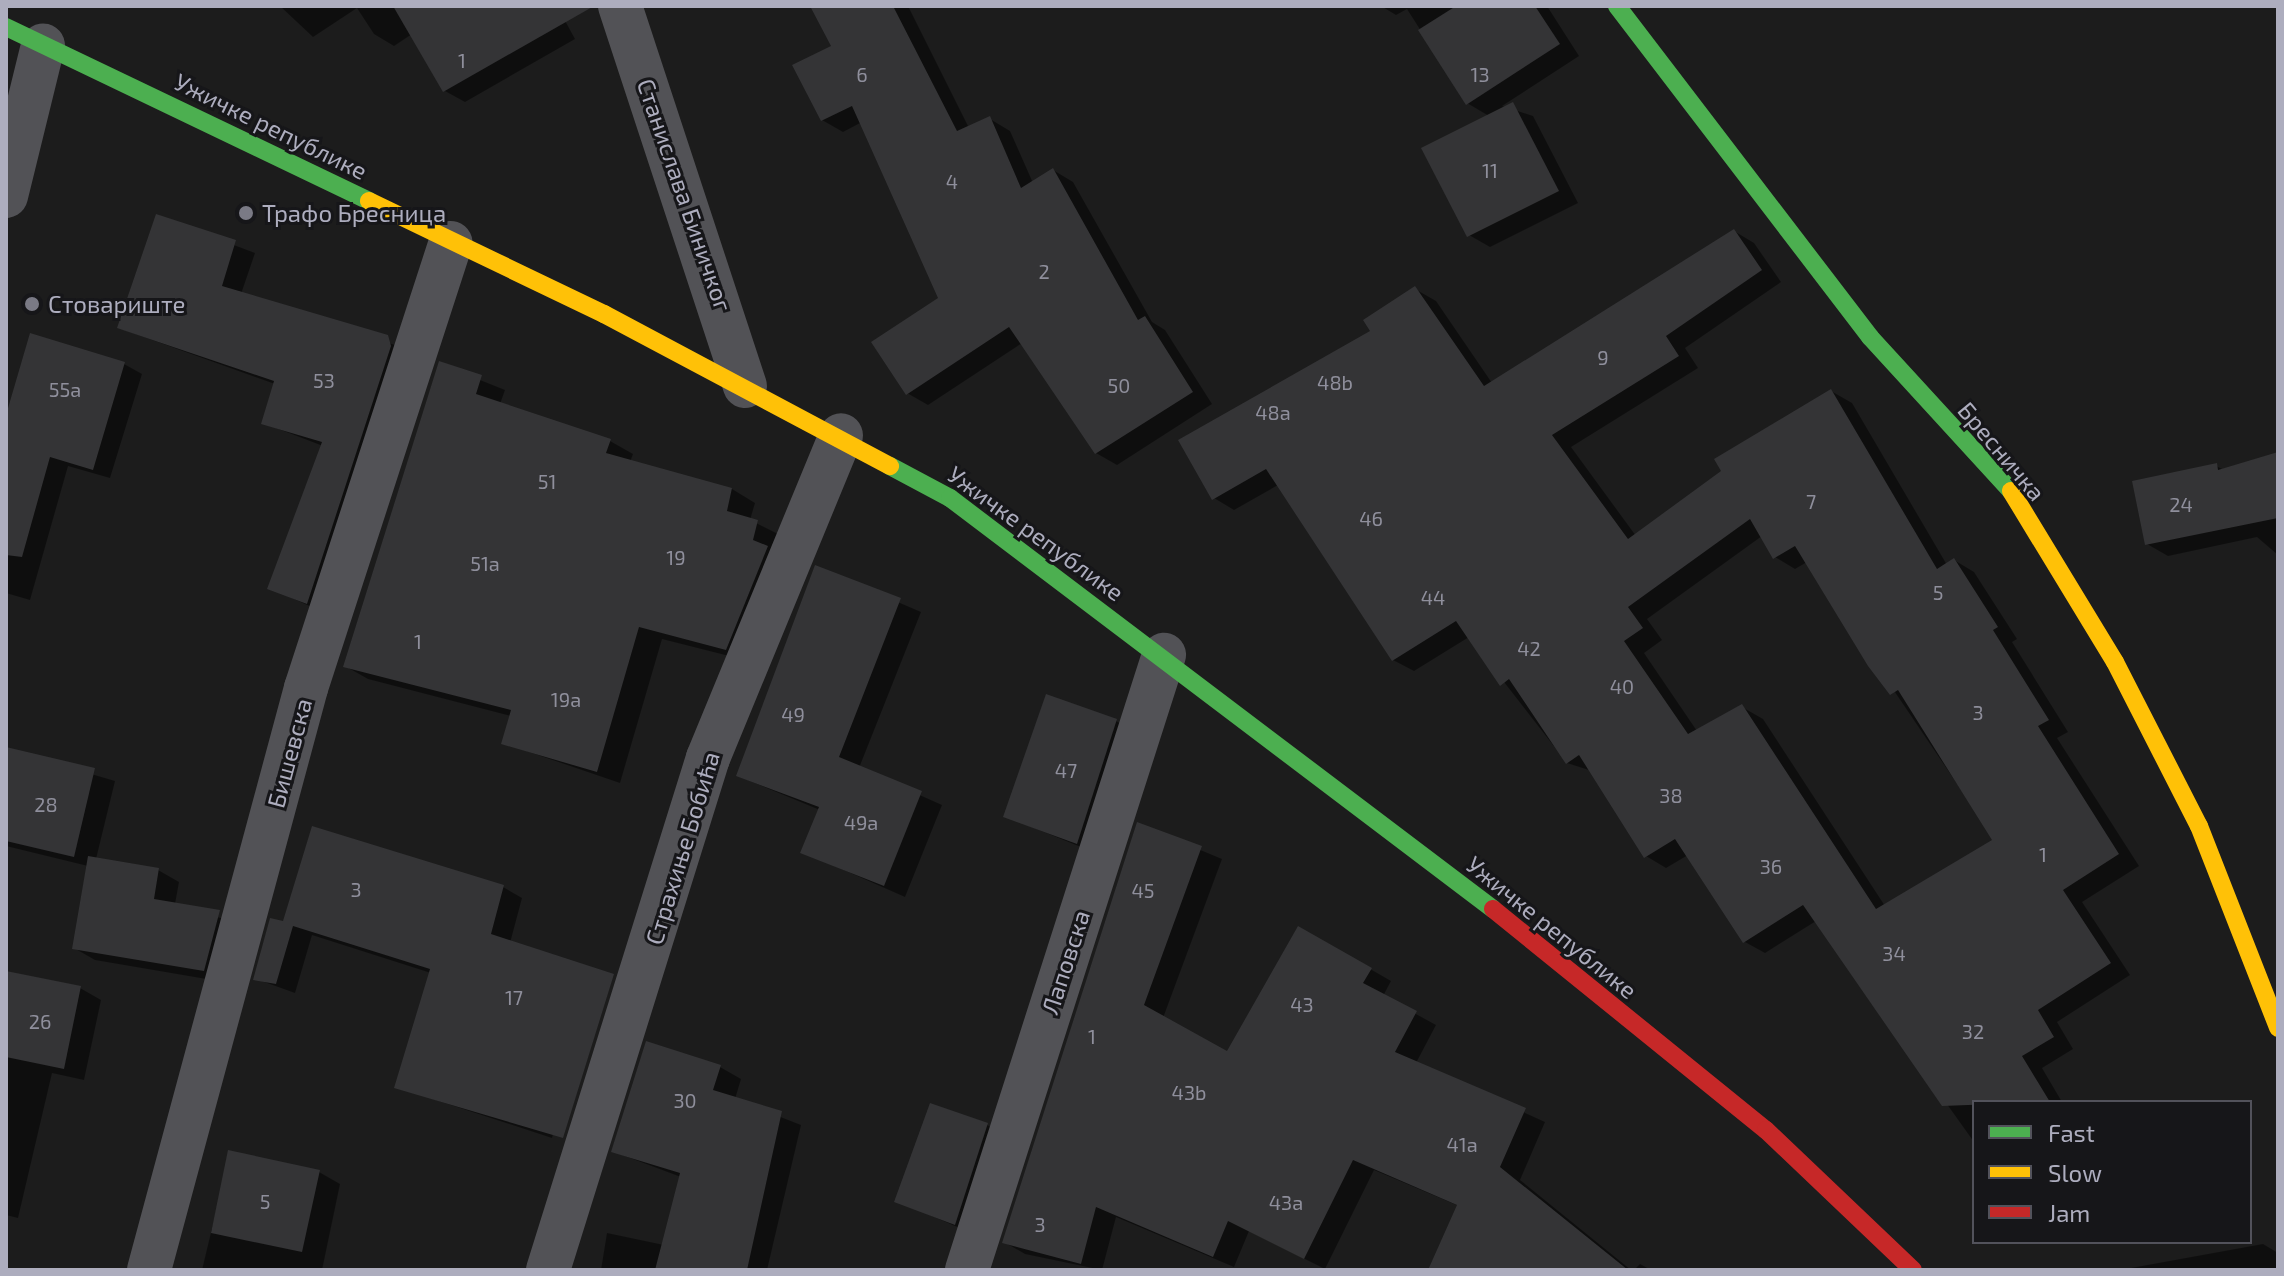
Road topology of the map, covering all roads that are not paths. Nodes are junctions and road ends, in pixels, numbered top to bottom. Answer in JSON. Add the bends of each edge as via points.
{"nodes":[{"id":1,"x":620,"y":6,"type":"edge"},
{"id":2,"x":1617,"y":6,"type":"edge"},
{"id":3,"x":25,"y":36,"type":"edge"},
{"id":4,"x":6,"y":196,"type":"edge"},
{"id":5,"x":451,"y":243,"type":"junction"},
{"id":6,"x":745,"y":386,"type":"junction"},
{"id":7,"x":841,"y":435,"type":"junction"},
{"id":8,"x":1164,"y":655,"type":"junction"},
{"id":9,"x":2278,"y":1028,"type":"edge"},
{"id":10,"x":149,"y":1270,"type":"edge"},
{"id":11,"x":548,"y":1270,"type":"edge"},
{"id":12,"x":967,"y":1270,"type":"edge"},
{"id":13,"x":1913,"y":1270,"type":"edge"}],
"edges":[{"from":1,"to":6,"type":"street","name":"Станислава Биничког"},
{"from":2,"to":9,"type":"street","name":"Бресничка","via":[[1870,337],[2015,496],[2115,662],[2199,826]]},
{"from":3,"to":4,"type":"street"},
{"from":3,"to":5,"type":"street","name":"Ужичке републике"},
{"from":5,"to":6,"type":"street","name":"Ужичке републике"},
{"from":5,"to":10,"type":"street","name":"Бишевска","via":[[306,688]]},
{"from":6,"to":7,"type":"street","name":"Ужичке републике"},
{"from":7,"to":8,"type":"street","name":"Ужичке републике","via":[[950,498]]},
{"from":7,"to":11,"type":"street","name":"Страхиње Бобића","via":[[708,758]]},
{"from":8,"to":12,"type":"street","name":"Лаповска"},
{"from":8,"to":13,"type":"street","name":"Ужичке републике","via":[[1766,1130]]}]}
